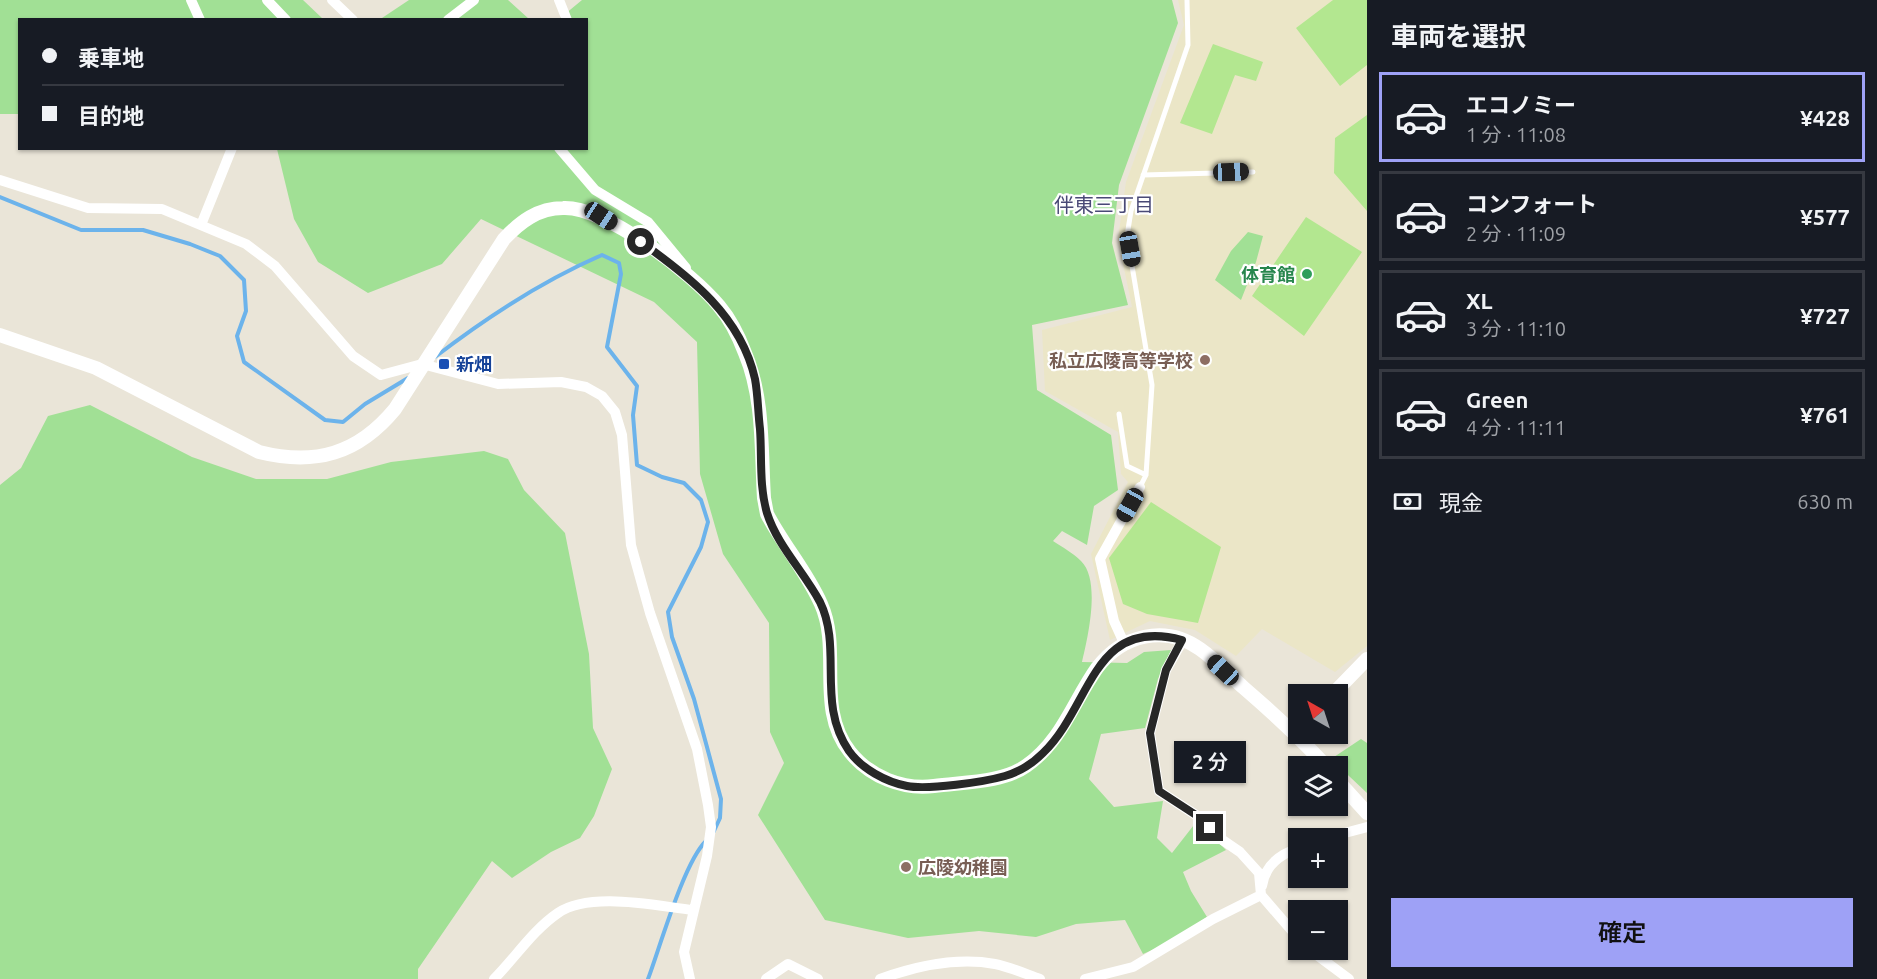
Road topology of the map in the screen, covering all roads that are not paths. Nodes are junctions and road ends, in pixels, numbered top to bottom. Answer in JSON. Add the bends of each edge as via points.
{"nodes":[{"id":1,"x":191,"y":0,"type":"edge"},
{"id":2,"x":267,"y":0,"type":"edge"},
{"id":3,"x":332,"y":0,"type":"edge"},
{"id":4,"x":474,"y":0,"type":"edge"},
{"id":5,"x":559,"y":0,"type":"edge"},
{"id":6,"x":1187,"y":0,"type":"edge"},
{"id":7,"x":199,"y":18,"type":"edge"},
{"id":8,"x":284,"y":18,"type":"edge"},
{"id":9,"x":351,"y":18,"type":"edge"},
{"id":10,"x":451,"y":18,"type":"edge"},
{"id":11,"x":566,"y":18,"type":"edge"},
{"id":12,"x":231,"y":150,"type":"edge"},
{"id":13,"x":561,"y":150,"type":"edge"},
{"id":14,"x":1253,"y":172,"type":"dead end"},
{"id":15,"x":1143,"y":175,"type":"junction"},
{"id":16,"x":0,"y":180,"type":"edge"},
{"id":17,"x":201,"y":225,"type":"junction"},
{"id":18,"x":702,"y":288,"type":"junction"},
{"id":19,"x":0,"y":335,"type":"edge"},
{"id":20,"x":422,"y":364,"type":"junction"},
{"id":21,"x":1119,"y":414,"type":"dead end"},
{"id":22,"x":1146,"y":475,"type":"junction"},
{"id":23,"x":1140,"y":487,"type":"joint"},
{"id":24,"x":1182,"y":640,"type":"junction"},
{"id":25,"x":1124,"y":643,"type":"junction"},
{"id":26,"x":1367,"y":659,"type":"edge"},
{"id":27,"x":1343,"y":684,"type":"edge"},
{"id":28,"x":1288,"y":723,"type":"edge"},
{"id":29,"x":1308,"y":744,"type":"edge"},
{"id":30,"x":1318,"y":756,"type":"edge"},
{"id":31,"x":1348,"y":792,"type":"edge"},
{"id":32,"x":1367,"y":813,"type":"edge"},
{"id":33,"x":1367,"y":828,"type":"edge"},
{"id":34,"x":1348,"y":833,"type":"edge"},
{"id":35,"x":1288,"y":852,"type":"edge"},
{"id":36,"x":1261,"y":896,"type":"junction"},
{"id":37,"x":693,"y":910,"type":"junction"},
{"id":38,"x":1288,"y":927,"type":"edge"},
{"id":39,"x":1323,"y":960,"type":"edge"},
{"id":40,"x":494,"y":979,"type":"edge"},
{"id":41,"x":690,"y":979,"type":"edge"},
{"id":42,"x":766,"y":979,"type":"edge"},
{"id":43,"x":818,"y":979,"type":"edge"},
{"id":44,"x":880,"y":979,"type":"edge"},
{"id":45,"x":1040,"y":979,"type":"edge"},
{"id":46,"x":1085,"y":979,"type":"edge"},
{"id":47,"x":1349,"y":979,"type":"edge"}],
"edges":[{"from":1,"to":7,"type":"street"},
{"from":2,"to":8,"type":"street"},
{"from":3,"to":9,"type":"street"},
{"from":4,"to":10,"type":"street"},
{"from":5,"to":11,"type":"street"},
{"from":6,"to":15,"type":"lane","via":[[1188,45]]},
{"from":12,"to":17,"type":"street"},
{"from":13,"to":18,"type":"street","via":[[595,190],[648,222]]},
{"from":14,"to":15,"type":"lane"},
{"from":15,"to":22,"type":"lane","via":[[1127,236],[1152,385]]},
{"from":16,"to":17,"type":"street","via":[[88,208],[162,209]]},
{"from":17,"to":20,"type":"street","via":[[246,244],[275,267],[353,356],[381,375]]},
{"from":18,"to":20,"type":"street","via":[[601,216],[562,207],[541,212],[520,223],[504,239]]},
{"from":18,"to":25,"type":"street","via":[[720,306],[734,330],[755,379],[767,514],[821,604],[828,634],[832,713],[850,752],[867,768],[887,780],[927,787],[1007,776],[1024,768],[1044,752],[1063,728],[1096,669]]},
{"from":19,"to":20,"type":"street","via":[[96,368],[226,437],[282,458],[335,453],[360,442],[378,429],[394,409]]},
{"from":20,"to":37,"type":"street","via":[[498,384],[561,382],[586,387],[602,396],[615,412],[622,435],[631,545],[697,749],[708,805],[711,827],[707,856]]},
{"from":21,"to":22,"type":"lane","via":[[1127,466]]},
{"from":22,"to":23,"type":"lane"},
{"from":23,"to":25,"type":"street","via":[[1100,559],[1114,621]]},
{"from":24,"to":25,"type":"street","via":[[1144,635]]},
{"from":24,"to":28,"type":"street","via":[[1200,649]]},
{"from":24,"to":36,"type":"street","via":[[1166,670],[1150,733],[1159,791],[1199,817],[1240,852],[1259,873]]},
{"from":26,"to":27,"type":"street"},
{"from":29,"to":30,"type":"street"},
{"from":31,"to":32,"type":"street"},
{"from":33,"to":34,"type":"street"},
{"from":35,"to":36,"type":"street","via":[[1268,868]]},
{"from":36,"to":38,"type":"street"},
{"from":36,"to":46,"type":"street","via":[[1213,919],[1133,967]]},
{"from":37,"to":40,"type":"street","via":[[626,902],[570,907],[541,927]]},
{"from":37,"to":41,"type":"street","via":[[684,952]]},
{"from":39,"to":47,"type":"street"},
{"from":42,"to":43,"type":"street","via":[[788,964]]},
{"from":44,"to":45,"type":"street","via":[[915,966],[970,961],[997,964]]}]}
